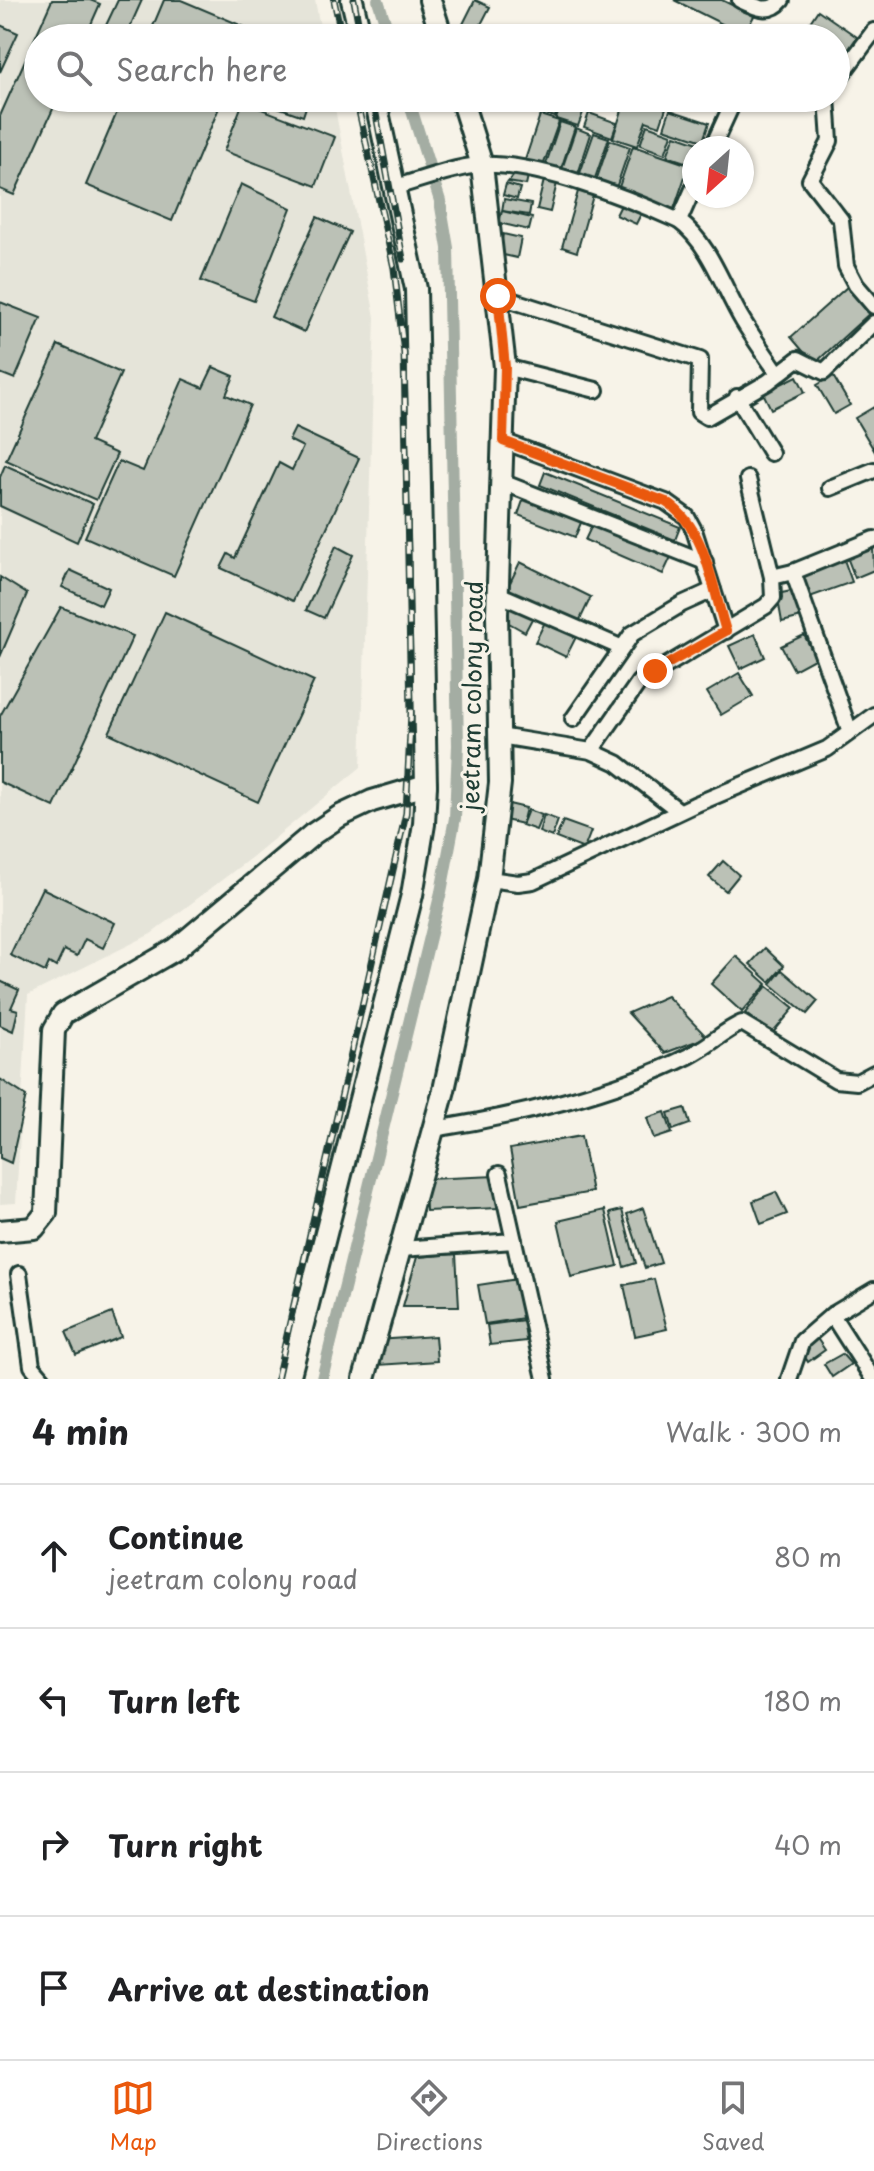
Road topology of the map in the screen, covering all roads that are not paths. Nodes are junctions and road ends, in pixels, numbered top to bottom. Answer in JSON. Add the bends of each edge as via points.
{"nodes":[{"id":1,"x":352,"y":0,"type":"edge"},
{"id":2,"x":430,"y":0,"type":"edge"},
{"id":3,"x":740,"y":0,"type":"edge"},
{"id":4,"x":782,"y":0,"type":"edge"},
{"id":5,"x":358,"y":24,"type":"edge"},
{"id":6,"x":438,"y":24,"type":"edge"},
{"id":7,"x":874,"y":31,"type":"edge"},
{"id":8,"x":850,"y":63,"type":"edge"},
{"id":9,"x":379,"y":112,"type":"edge"},
{"id":10,"x":463,"y":112,"type":"edge"},
{"id":11,"x":729,"y":112,"type":"edge"},
{"id":12,"x":828,"y":112,"type":"edge"},
{"id":13,"x":718,"y":136,"type":"edge"},
{"id":14,"x":472,"y":166,"type":"junction"},
{"id":15,"x":401,"y":185,"type":"junction"},
{"id":16,"x":685,"y":208,"type":"edge"},
{"id":17,"x":679,"y":221,"type":"junction"},
{"id":18,"x":498,"y":296,"type":"junction"},
{"id":19,"x":874,"y":306,"type":"edge"},
{"id":20,"x":872,"y":330,"type":"edge"},
{"id":21,"x":505,"y":367,"type":"junction"},
{"id":22,"x":778,"y":373,"type":"junction"},
{"id":23,"x":596,"y":390,"type":"dead end"},
{"id":24,"x":737,"y":397,"type":"junction"},
{"id":25,"x":503,"y":441,"type":"junction"},
{"id":26,"x":771,"y":453,"type":"dead end"},
{"id":27,"x":874,"y":470,"type":"edge"},
{"id":28,"x":748,"y":479,"type":"dead end"},
{"id":29,"x":502,"y":482,"type":"junction"},
{"id":30,"x":830,"y":488,"type":"dead end"},
{"id":31,"x":874,"y":539,"type":"edge"},
{"id":32,"x":705,"y":562,"type":"junction"},
{"id":33,"x":793,"y":572,"type":"junction"},
{"id":34,"x":772,"y":577,"type":"junction"},
{"id":35,"x":713,"y":590,"type":"junction"},
{"id":36,"x":498,"y":594,"type":"junction"},
{"id":37,"x":726,"y":631,"type":"junction"},
{"id":38,"x":620,"y":647,"type":"junction"},
{"id":39,"x":874,"y":715,"type":"edge"},
{"id":40,"x":573,"y":719,"type":"dead end"},
{"id":41,"x":850,"y":732,"type":"junction"},
{"id":42,"x":499,"y":736,"type":"junction"},
{"id":43,"x":591,"y":751,"type":"junction"},
{"id":44,"x":426,"y":785,"type":"junction"},
{"id":45,"x":679,"y":811,"type":"junction"},
{"id":46,"x":489,"y":879,"type":"junction"},
{"id":47,"x":874,"y":1073,"type":"edge"},
{"id":48,"x":433,"y":1129,"type":"junction"},
{"id":49,"x":499,"y":1174,"type":"dead end"},
{"id":50,"x":0,"y":1231,"type":"edge"},
{"id":51,"x":514,"y":1241,"type":"junction"},
{"id":52,"x":401,"y":1249,"type":"junction"},
{"id":53,"x":19,"y":1274,"type":"dead end"},
{"id":54,"x":874,"y":1290,"type":"edge"},
{"id":55,"x":832,"y":1315,"type":"junction"},
{"id":56,"x":43,"y":1379,"type":"edge"},
{"id":57,"x":289,"y":1379,"type":"edge"},
{"id":58,"x":364,"y":1379,"type":"edge"},
{"id":59,"x":545,"y":1379,"type":"edge"},
{"id":60,"x":789,"y":1379,"type":"edge"},
{"id":61,"x":873,"y":1379,"type":"edge"}],
"edges":[{"from":1,"to":5,"type":"street"},
{"from":2,"to":6,"type":"street"},
{"from":3,"to":4,"type":"street","via":[[766,9]]},
{"from":7,"to":8,"type":"street"},
{"from":9,"to":15,"type":"street"},
{"from":10,"to":14,"type":"street","name":"jeetram colony road"},
{"from":11,"to":13,"type":"street"},
{"from":12,"to":19,"type":"street","via":[[830,141],[810,180],[841,220],[846,266]]},
{"from":14,"to":15,"type":"street"},
{"from":14,"to":17,"type":"street","via":[[568,180]]},
{"from":14,"to":18,"type":"street","name":"jeetram colony road"},
{"from":15,"to":44,"type":"street","via":[[416,289]]},
{"from":16,"to":17,"type":"street"},
{"from":17,"to":22,"type":"street","via":[[709,257]]},
{"from":18,"to":21,"type":"street","name":"jeetram colony road"},
{"from":18,"to":24,"type":"street","via":[[700,360],[702,416]]},
{"from":20,"to":22,"type":"street","via":[[824,372],[798,359]]},
{"from":21,"to":23,"type":"street"},
{"from":21,"to":25,"type":"street","name":"jeetram colony road"},
{"from":22,"to":24,"type":"street"},
{"from":24,"to":26,"type":"street"},
{"from":25,"to":29,"type":"street","name":"jeetram colony road"},
{"from":25,"to":32,"type":"street","via":[[666,502],[687,517]]},
{"from":27,"to":30,"type":"street"},
{"from":28,"to":34,"type":"street"},
{"from":29,"to":32,"type":"street"},
{"from":29,"to":36,"type":"street","name":"jeetram colony road"},
{"from":31,"to":33,"type":"street"},
{"from":32,"to":35,"type":"street"},
{"from":33,"to":34,"type":"street"},
{"from":33,"to":41,"type":"street"},
{"from":34,"to":37,"type":"street","via":[[773,598]]},
{"from":35,"to":37,"type":"street"},
{"from":35,"to":38,"type":"street","via":[[632,634]]},
{"from":36,"to":38,"type":"street"},
{"from":36,"to":42,"type":"street","name":"jeetram colony road"},
{"from":37,"to":43,"type":"street","via":[[639,682]]},
{"from":38,"to":40,"type":"street"},
{"from":39,"to":41,"type":"street"},
{"from":41,"to":45,"type":"street","via":[[827,749]]},
{"from":42,"to":43,"type":"street"},
{"from":42,"to":46,"type":"street","name":"jeetram colony road","via":[[500,783]]},
{"from":43,"to":45,"type":"street","via":[[628,771]]},
{"from":44,"to":50,"type":"street","via":[[340,816],[176,949],[63,1014],[54,1030],[46,1213],[34,1228]]},
{"from":44,"to":57,"type":"street","via":[[412,895]]},
{"from":45,"to":46,"type":"street","via":[[533,881]]},
{"from":46,"to":48,"type":"street","name":"jeetram colony road"},
{"from":47,"to":48,"type":"street","via":[[857,1082],[836,1080],[742,1023],[690,1056],[576,1097]]},
{"from":48,"to":52,"type":"street","name":"jeetram colony road"},
{"from":49,"to":51,"type":"street"},
{"from":51,"to":52,"type":"street"},
{"from":51,"to":59,"type":"street"},
{"from":52,"to":58,"type":"street","name":"jeetram colony road"},
{"from":53,"to":56,"type":"street","via":[[32,1366]]},
{"from":54,"to":55,"type":"street"},
{"from":55,"to":60,"type":"street","via":[[798,1347]]},
{"from":55,"to":61,"type":"street"}]}
